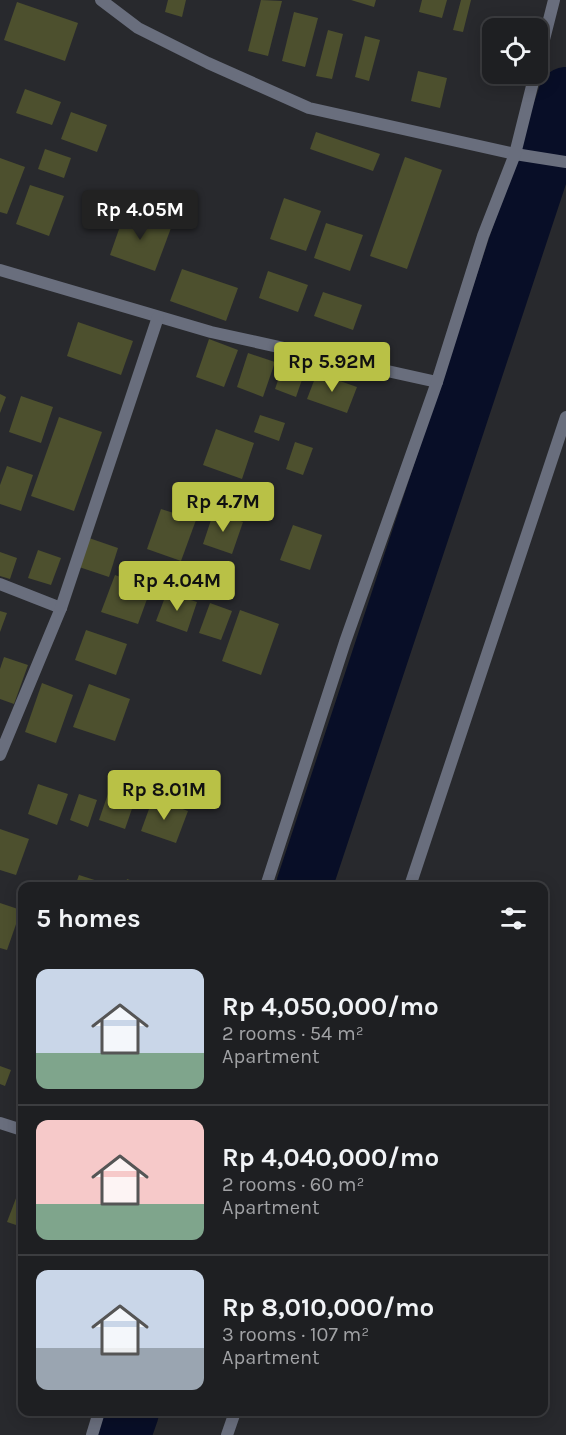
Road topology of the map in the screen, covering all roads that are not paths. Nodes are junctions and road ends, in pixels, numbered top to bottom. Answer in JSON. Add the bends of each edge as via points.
{"nodes":[{"id":1,"x":101,"y":0,"type":"edge"},
{"id":2,"x":554,"y":0,"type":"edge"},
{"id":3,"x":548,"y":24,"type":"edge"},
{"id":4,"x":532,"y":84,"type":"edge"},
{"id":5,"x":515,"y":154,"type":"junction"},
{"id":6,"x":566,"y":162,"type":"edge"},
{"id":7,"x":0,"y":270,"type":"edge"},
{"id":8,"x":158,"y":317,"type":"junction"},
{"id":9,"x":437,"y":382,"type":"junction"},
{"id":10,"x":566,"y":417,"type":"edge"},
{"id":11,"x":0,"y":584,"type":"edge"},
{"id":12,"x":60,"y":608,"type":"junction"},
{"id":13,"x":0,"y":755,"type":"edge"},
{"id":14,"x":267,"y":882,"type":"edge"},
{"id":15,"x":411,"y":882,"type":"edge"},
{"id":16,"x":0,"y":1123,"type":"edge"},
{"id":17,"x":18,"y":1129,"type":"edge"},
{"id":18,"x":98,"y":1416,"type":"edge"},
{"id":19,"x":234,"y":1416,"type":"edge"},
{"id":20,"x":92,"y":1435,"type":"edge"},
{"id":21,"x":227,"y":1435,"type":"edge"}],
"edges":[{"from":1,"to":5,"type":"street","via":[[138,28],[309,108]]},
{"from":2,"to":3,"type":"street"},
{"from":4,"to":5,"type":"street"},
{"from":5,"to":6,"type":"street"},
{"from":5,"to":9,"type":"street","via":[[483,236]]},
{"from":7,"to":8,"type":"street"},
{"from":8,"to":9,"type":"street"},
{"from":8,"to":12,"type":"street"},
{"from":9,"to":14,"type":"street","via":[[345,642]]},
{"from":10,"to":15,"type":"street"},
{"from":11,"to":12,"type":"street"},
{"from":12,"to":13,"type":"street"},
{"from":16,"to":17,"type":"street"},
{"from":18,"to":20,"type":"street"},
{"from":19,"to":21,"type":"street"}]}
